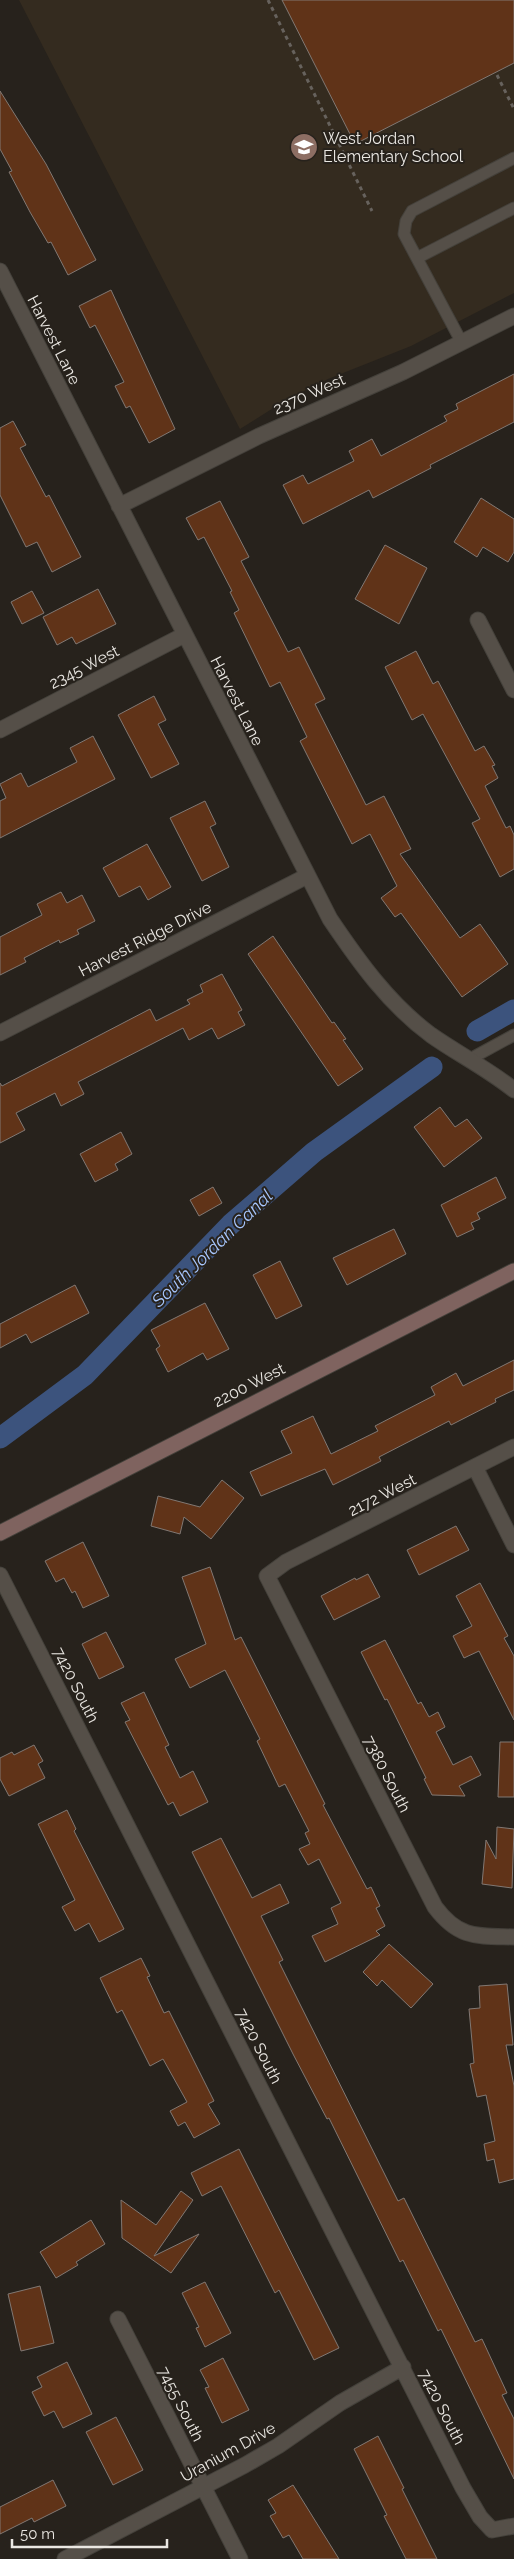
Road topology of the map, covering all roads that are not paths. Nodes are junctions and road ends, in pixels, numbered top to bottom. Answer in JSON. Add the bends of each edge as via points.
{"nodes":[{"id":1,"x":514,"y":158,"type":"edge"},
{"id":2,"x":514,"y":208,"type":"edge"},
{"id":3,"x":417,"y":258,"type":"junction"},
{"id":4,"x":0,"y":272,"type":"edge"},
{"id":5,"x":514,"y":316,"type":"edge"},
{"id":6,"x":462,"y":343,"type":"junction"},
{"id":7,"x":119,"y":506,"type":"junction"},
{"id":8,"x":478,"y":620,"type":"dead end"},
{"id":9,"x":184,"y":635,"type":"junction"},
{"id":10,"x":514,"y":690,"type":"edge"},
{"id":11,"x":0,"y":730,"type":"edge"},
{"id":12,"x":307,"y":876,"type":"junction"},
{"id":13,"x":0,"y":1033,"type":"edge"},
{"id":14,"x":514,"y":1035,"type":"edge"},
{"id":15,"x":470,"y":1059,"type":"junction"},
{"id":16,"x":514,"y":1090,"type":"edge"},
{"id":17,"x":514,"y":1271,"type":"edge"},
{"id":18,"x":514,"y":1447,"type":"edge"},
{"id":19,"x":474,"y":1467,"type":"junction"},
{"id":20,"x":0,"y":1533,"type":"edge"},
{"id":21,"x":514,"y":1544,"type":"edge"},
{"id":22,"x":0,"y":1575,"type":"edge"},
{"id":23,"x":267,"y":1576,"type":"joint"},
{"id":24,"x":514,"y":1937,"type":"edge"},
{"id":25,"x":118,"y":2319,"type":"dead end"},
{"id":26,"x":403,"y":2368,"type":"junction"},
{"id":27,"x":203,"y":2487,"type":"junction"},
{"id":28,"x":514,"y":2526,"type":"edge"},
{"id":29,"x":65,"y":2559,"type":"edge"},
{"id":30,"x":240,"y":2559,"type":"edge"}],
"edges":[{"from":1,"to":3,"type":"lane","via":[[412,211],[404,234]]},
{"from":2,"to":3,"type":"lane"},
{"from":3,"to":6,"type":"lane"},
{"from":4,"to":7,"type":"street","name":"Harvest Lane"},
{"from":5,"to":6,"type":"street","name":"2370 West"},
{"from":6,"to":7,"type":"street","name":"2370 West","via":[[312,411]]},
{"from":7,"to":9,"type":"street","name":"Harvest Lane"},
{"from":8,"to":10,"type":"street"},
{"from":9,"to":11,"type":"street","name":"2345 West"},
{"from":9,"to":12,"type":"street","name":"Harvest Lane"},
{"from":12,"to":13,"type":"street","name":"Harvest Ridge Drive"},
{"from":12,"to":15,"type":"street","name":"Harvest Lane","via":[[346,944],[387,996],[430,1034]]},
{"from":14,"to":15,"type":"lane"},
{"from":15,"to":16,"type":"street","name":"Harvest Lane"},
{"from":17,"to":20,"type":"street","name":"2200 West"},
{"from":18,"to":19,"type":"street","name":"2172 West"},
{"from":19,"to":21,"type":"street"},
{"from":19,"to":23,"type":"street","name":"2172 West","via":[[286,1562]]},
{"from":22,"to":26,"type":"street","name":"7420 South"},
{"from":23,"to":24,"type":"street","name":"7380 South","via":[[435,1907],[446,1922],[460,1932]]},
{"from":25,"to":27,"type":"street","name":"7455 South"},
{"from":26,"to":27,"type":"street","name":"Uranium Drive","via":[[340,2403],[278,2446]]},
{"from":26,"to":28,"type":"street","name":"7420 South","via":[[480,2517],[492,2530]]},
{"from":27,"to":29,"type":"street","name":"Uranium Drive"},
{"from":27,"to":30,"type":"street","name":"7455 South"}]}
